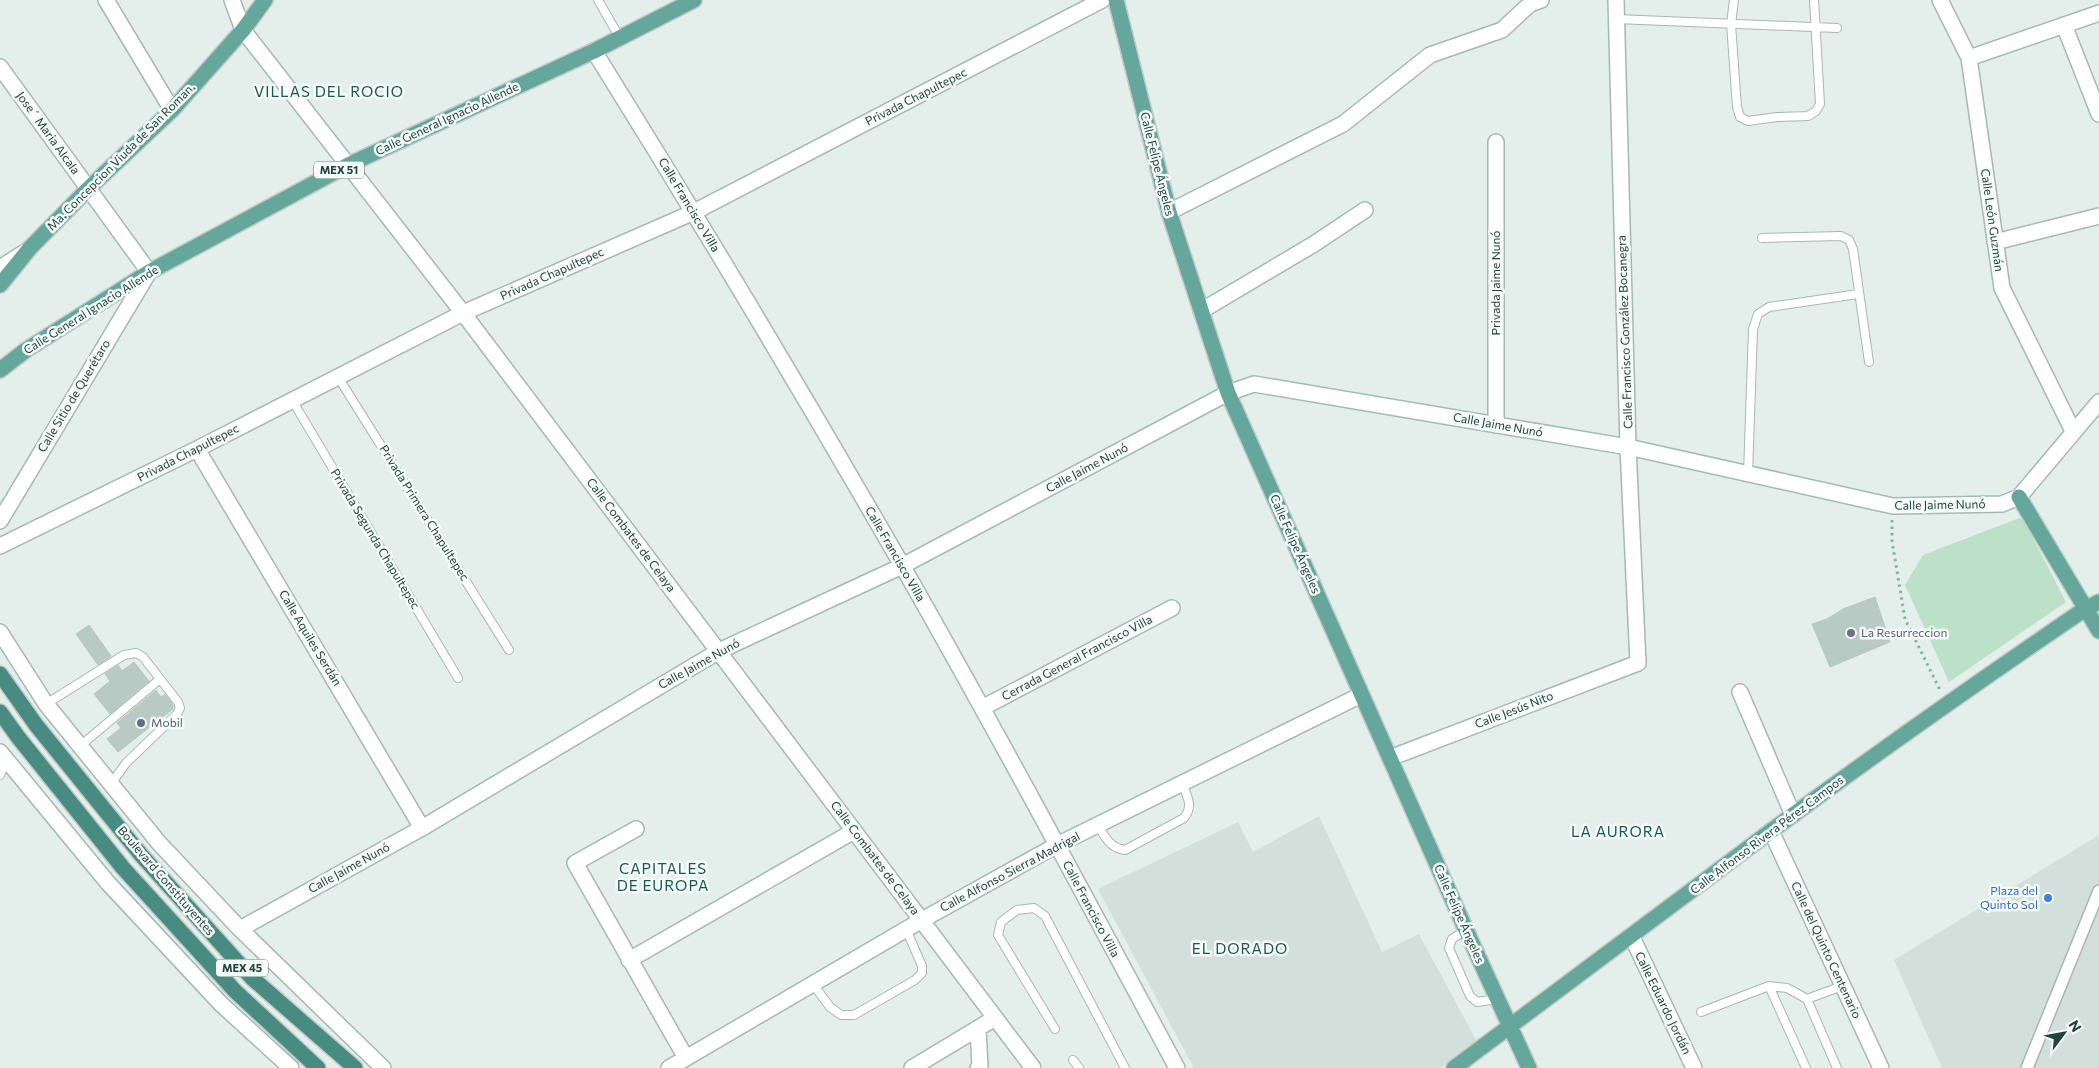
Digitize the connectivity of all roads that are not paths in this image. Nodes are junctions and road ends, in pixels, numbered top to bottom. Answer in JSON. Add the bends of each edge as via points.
{"nodes":[{"id":1,"x":106,"y":0,"type":"edge"},
{"id":2,"x":232,"y":0,"type":"edge"},
{"id":3,"x":265,"y":0,"type":"edge"},
{"id":4,"x":598,"y":0,"type":"edge"},
{"id":5,"x":694,"y":0,"type":"edge"},
{"id":6,"x":1102,"y":0,"type":"edge"},
{"id":7,"x":1116,"y":0,"type":"edge"},
{"id":8,"x":1541,"y":0,"type":"edge"},
{"id":9,"x":1616,"y":0,"type":"edge"},
{"id":10,"x":1734,"y":0,"type":"edge"},
{"id":11,"x":1814,"y":0,"type":"edge"},
{"id":12,"x":1940,"y":0,"type":"edge"},
{"id":13,"x":2099,"y":12,"type":"edge"},
{"id":14,"x":1616,"y":19,"type":"junction"},
{"id":15,"x":1731,"y":24,"type":"junction"},
{"id":16,"x":2064,"y":25,"type":"junction"},
{"id":17,"x":1814,"y":27,"type":"junction"},
{"id":18,"x":1837,"y":28,"type":"dead end"},
{"id":19,"x":243,"y":30,"type":"junction"},
{"id":20,"x":620,"y":38,"type":"junction"},
{"id":21,"x":594,"y":52,"type":"junction"},
{"id":22,"x":1969,"y":58,"type":"junction"},
{"id":23,"x":0,"y":67,"type":"edge"},
{"id":24,"x":172,"y":110,"type":"junction"},
{"id":25,"x":2099,"y":114,"type":"edge"},
{"id":26,"x":1496,"y":142,"type":"dead end"},
{"id":27,"x":348,"y":165,"type":"junction"},
{"id":28,"x":89,"y":188,"type":"junction"},
{"id":29,"x":1365,"y":210,"type":"dead end"},
{"id":30,"x":694,"y":212,"type":"junction"},
{"id":31,"x":1169,"y":212,"type":"junction"},
{"id":32,"x":2099,"y":216,"type":"edge"},
{"id":33,"x":1762,"y":238,"type":"dead end"},
{"id":34,"x":1995,"y":242,"type":"junction"},
{"id":35,"x":30,"y":248,"type":"junction"},
{"id":36,"x":0,"y":268,"type":"edge"},
{"id":37,"x":149,"y":272,"type":"junction"},
{"id":38,"x":0,"y":285,"type":"edge"},
{"id":39,"x":1858,"y":294,"type":"junction"},
{"id":40,"x":1202,"y":311,"type":"junction"},
{"id":41,"x":463,"y":313,"type":"junction"},
{"id":42,"x":1868,"y":362,"type":"dead end"},
{"id":43,"x":0,"y":370,"type":"edge"},
{"id":44,"x":338,"y":377,"type":"junction"},
{"id":45,"x":1228,"y":392,"type":"junction"},
{"id":46,"x":292,"y":400,"type":"junction"},
{"id":47,"x":2099,"y":402,"type":"edge"},
{"id":48,"x":1496,"y":425,"type":"junction"},
{"id":49,"x":2072,"y":431,"type":"junction"},
{"id":50,"x":1628,"y":447,"type":"junction"},
{"id":51,"x":197,"y":449,"type":"junction"},
{"id":52,"x":1748,"y":474,"type":"junction"},
{"id":53,"x":2019,"y":497,"type":"junction"},
{"id":54,"x":0,"y":521,"type":"edge"},
{"id":55,"x":0,"y":546,"type":"edge"},
{"id":56,"x":902,"y":566,"type":"junction"},
{"id":57,"x":2099,"y":602,"type":"edge"},
{"id":58,"x":1172,"y":608,"type":"dead end"},
{"id":59,"x":2085,"y":609,"type":"junction"},
{"id":60,"x":2099,"y":631,"type":"edge"},
{"id":61,"x":0,"y":632,"type":"edge"},
{"id":62,"x":509,"y":650,"type":"dead end"},
{"id":63,"x":718,"y":651,"type":"junction"},
{"id":64,"x":1638,"y":663,"type":"joint"},
{"id":65,"x":0,"y":674,"type":"edge"},
{"id":66,"x":458,"y":678,"type":"dead end"},
{"id":67,"x":160,"y":679,"type":"junction"},
{"id":68,"x":1740,"y":692,"type":"dead end"},
{"id":69,"x":1362,"y":695,"type":"junction"},
{"id":70,"x":46,"y":704,"type":"junction"},
{"id":71,"x":982,"y":708,"type":"junction"},
{"id":72,"x":0,"y":712,"type":"edge"},
{"id":73,"x":80,"y":746,"type":"junction"},
{"id":74,"x":3,"y":756,"type":"edge"},
{"id":75,"x":1390,"y":758,"type":"junction"},
{"id":76,"x":0,"y":775,"type":"edge"},
{"id":77,"x":1182,"y":783,"type":"junction"},
{"id":78,"x":111,"y":784,"type":"junction"},
{"id":79,"x":1793,"y":815,"type":"junction"},
{"id":80,"x":1098,"y":826,"type":"junction"},
{"id":81,"x":422,"y":828,"type":"junction"},
{"id":82,"x":636,"y":829,"type":"dead end"},
{"id":83,"x":854,"y":832,"type":"junction"},
{"id":84,"x":1771,"y":832,"type":"junction"},
{"id":85,"x":1057,"y":845,"type":"junction"},
{"id":86,"x":2099,"y":891,"type":"edge"},
{"id":87,"x":922,"y":920,"type":"junction"},
{"id":88,"x":240,"y":929,"type":"junction"},
{"id":89,"x":906,"y":930,"type":"junction"},
{"id":90,"x":1466,"y":930,"type":"junction"},
{"id":91,"x":1632,"y":937,"type":"junction"},
{"id":92,"x":629,"y":960,"type":"junction"},
{"id":93,"x":813,"y":984,"type":"junction"},
{"id":94,"x":1769,"y":986,"type":"junction"},
{"id":95,"x":1842,"y":986,"type":"junction"},
{"id":96,"x":1497,"y":999,"type":"junction"},
{"id":97,"x":1807,"y":999,"type":"junction"},
{"id":98,"x":1701,"y":1012,"type":"dead end"},
{"id":99,"x":995,"y":1018,"type":"junction"},
{"id":100,"x":1509,"y":1027,"type":"junction"},
{"id":101,"x":978,"y":1028,"type":"junction"},
{"id":102,"x":1055,"y":1030,"type":"dead end"},
{"id":103,"x":686,"y":1058,"type":"junction"},
{"id":104,"x":1073,"y":1060,"type":"dead end"},
{"id":105,"x":292,"y":1068,"type":"edge"},
{"id":106,"x":318,"y":1068,"type":"edge"},
{"id":107,"x":355,"y":1068,"type":"edge"},
{"id":108,"x":383,"y":1068,"type":"edge"},
{"id":109,"x":670,"y":1068,"type":"edge"},
{"id":110,"x":912,"y":1068,"type":"edge"},
{"id":111,"x":978,"y":1068,"type":"edge"},
{"id":112,"x":1033,"y":1068,"type":"edge"},
{"id":113,"x":1079,"y":1068,"type":"edge"},
{"id":114,"x":1125,"y":1068,"type":"edge"},
{"id":115,"x":1177,"y":1068,"type":"edge"},
{"id":116,"x":1454,"y":1068,"type":"edge"},
{"id":117,"x":1529,"y":1068,"type":"edge"},
{"id":118,"x":1694,"y":1068,"type":"edge"},
{"id":119,"x":1806,"y":1068,"type":"edge"},
{"id":120,"x":1837,"y":1068,"type":"edge"},
{"id":121,"x":1881,"y":1068,"type":"edge"},
{"id":122,"x":2027,"y":1068,"type":"edge"}],
"edges":[{"from":1,"to":24,"type":"street"},
{"from":2,"to":19,"type":"street","name":"Calle Combates de Celaya"},
{"from":3,"to":19,"type":"main road","name":"Ma. Concepcion Viuda de San Roman."},
{"from":4,"to":20,"type":"lane"},
{"from":5,"to":20,"type":"main road","name":"Calle General Ignacio Allende","number":"MEX 51"},
{"from":6,"to":30,"type":"street","name":"Privada Chapultepec"},
{"from":7,"to":31,"type":"main road","name":"Calle Felipe Ángeles"},
{"from":8,"to":31,"type":"street","via":[[1530,4],[1502,30],[1430,55],[1343,124]]},
{"from":9,"to":14,"type":"street","name":"Calle Francisco González Bocanegra"},
{"from":10,"to":15,"type":"lane"},
{"from":11,"to":17,"type":"lane"},
{"from":12,"to":22,"type":"street","name":"Calle León Guzmán"},
{"from":13,"to":16,"type":"street"},
{"from":14,"to":15,"type":"lane"},
{"from":14,"to":50,"type":"street","name":"Calle Francisco González Bocanegra"},
{"from":15,"to":17,"type":"lane"},
{"from":15,"to":17,"type":"lane","via":[[1737,107],[1740,117],[1748,121],[1808,116],[1816,111],[1820,104]]},
{"from":16,"to":22,"type":"street"},
{"from":16,"to":25,"type":"street"},
{"from":17,"to":18,"type":"lane"},
{"from":19,"to":24,"type":"main road","name":"Ma. Concepcion Viuda de San Roman."},
{"from":19,"to":27,"type":"street","name":"Calle Combates de Celaya"},
{"from":20,"to":21,"type":"main road","name":"Calle General Ignacio Allende","number":"MEX 51"},
{"from":21,"to":27,"type":"main road","name":"Calle General Ignacio Allende","number":"MEX 51"},
{"from":21,"to":30,"type":"street","name":"Calle Francisco Villa"},
{"from":22,"to":34,"type":"street","name":"Calle León Guzmán"},
{"from":23,"to":28,"type":"street","name":"Jose´ Maria Alcala"},
{"from":24,"to":28,"type":"main road","name":"Ma. Concepcion Viuda de San Roman."},
{"from":26,"to":48,"type":"street","name":"Privada Jaime Nunó"},
{"from":27,"to":37,"type":"main road","name":"Calle General Ignacio Allende","number":"MEX 51"},
{"from":27,"to":41,"type":"street","name":"Calle Combates de Celaya"},
{"from":28,"to":35,"type":"main road","name":"Ma. Concepcion Viuda de San Roman."},
{"from":28,"to":37,"type":"street","name":"Jose´ Maria Alcala"},
{"from":29,"to":40,"type":"street"},
{"from":30,"to":41,"type":"street","name":"Privada Chapultepec"},
{"from":30,"to":56,"type":"street","name":"Calle Francisco Villa"},
{"from":31,"to":40,"type":"main road","name":"Calle Felipe Ángeles"},
{"from":32,"to":34,"type":"street"},
{"from":33,"to":39,"type":"lane","via":[[1841,236],[1849,240]]},
{"from":34,"to":49,"type":"street","name":"Calle León Guzmán","via":[[2002,288]]},
{"from":35,"to":36,"type":"street"},
{"from":35,"to":38,"type":"main road","name":"Ma. Concepcion Viuda de San Roman."},
{"from":37,"to":43,"type":"main road","name":"Calle General Ignacio Allende","number":"MEX 51"},
{"from":37,"to":54,"type":"street","name":"Calle Sitio de Querétaro"},
{"from":39,"to":42,"type":"lane"},
{"from":39,"to":52,"type":"lane","via":[[1769,307],[1758,314],[1754,329]]},
{"from":40,"to":45,"type":"main road","name":"Calle Felipe Ángeles"},
{"from":41,"to":44,"type":"street","name":"Privada Chapultepec"},
{"from":41,"to":63,"type":"street","name":"Calle Combates de Celaya"},
{"from":44,"to":46,"type":"street","name":"Privada Chapultepec"},
{"from":44,"to":62,"type":"lane","name":"Privada Primera Chapultepec"},
{"from":45,"to":48,"type":"street","name":"Calle Jaime Nunó","via":[[1254,384]]},
{"from":45,"to":56,"type":"street","name":"Calle Jaime Nunó"},
{"from":45,"to":69,"type":"main road","name":"Calle Felipe Ángeles"},
{"from":46,"to":51,"type":"street","name":"Privada Chapultepec"},
{"from":46,"to":66,"type":"lane","name":"Privada Segunda Chapultepec"},
{"from":47,"to":49,"type":"street"},
{"from":48,"to":50,"type":"street","name":"Calle Jaime Nunó"},
{"from":49,"to":53,"type":"street"},
{"from":50,"to":52,"type":"street","name":"Calle Jaime Nunó"},
{"from":50,"to":64,"type":"street","name":"Calle Francisco González Bocanegra"},
{"from":51,"to":55,"type":"street","name":"Privada Chapultepec"},
{"from":51,"to":81,"type":"street","name":"Calle Aquiles Serdán"},
{"from":52,"to":53,"type":"street","name":"Calle Jaime Nunó","via":[[1893,506],[2002,504]]},
{"from":53,"to":59,"type":"main road"},
{"from":56,"to":63,"type":"street","name":"Calle Jaime Nunó"},
{"from":56,"to":71,"type":"street","name":"Calle Francisco Villa"},
{"from":57,"to":59,"type":"main road","name":"Calle Alfonso Rivera Pérez Campos"},
{"from":58,"to":71,"type":"street","name":"Cerrada General Francisco Villa"},
{"from":59,"to":60,"type":"main road"},
{"from":59,"to":79,"type":"main road","name":"Calle Alfonso Rivera Pérez Campos"},
{"from":61,"to":70,"type":"street"},
{"from":63,"to":81,"type":"street","name":"Calle Jaime Nunó"},
{"from":63,"to":83,"type":"street","name":"Calle Combates de Celaya"},
{"from":64,"to":75,"type":"street","name":"Calle Jesús Nito"},
{"from":65,"to":107,"type":"highway","name":"Boulevard Constituyentes","number":"MEX 45","via":[[36,725],[142,856],[252,978]]},
{"from":67,"to":70,"type":"lane","via":[[143,657],[136,653],[124,655]]},
{"from":67,"to":73,"type":"lane"},
{"from":67,"to":78,"type":"lane","via":[[180,708],[126,763]]},
{"from":68,"to":79,"type":"street"},
{"from":69,"to":75,"type":"main road","name":"Calle Felipe Ángeles"},
{"from":69,"to":77,"type":"street","name":"Calle Alfonso Sierra Madrigal"},
{"from":70,"to":73,"type":"street"},
{"from":71,"to":85,"type":"street","name":"Calle Francisco Villa"},
{"from":72,"to":106,"type":"highway","name":"Boulevard Constituyentes","number":"MEX 45","via":[[123,868],[235,991]]},
{"from":73,"to":78,"type":"street"},
{"from":74,"to":76,"type":"lane"},
{"from":74,"to":105,"type":"street","via":[[108,883],[221,1004]]},
{"from":75,"to":90,"type":"main road","name":"Calle Felipe Ángeles"},
{"from":77,"to":80,"type":"street","name":"Calle Alfonso Sierra Madrigal"},
{"from":77,"to":80,"type":"lane","via":[[1189,802],[1184,818],[1125,850],[1109,844]]},
{"from":78,"to":88,"type":"street","via":[[159,843]]},
{"from":79,"to":84,"type":"main road","name":"Calle Alfonso Rivera Pérez Campos"},
{"from":80,"to":85,"type":"street","name":"Calle Alfonso Sierra Madrigal"},
{"from":81,"to":88,"type":"street","name":"Calle Jaime Nunó"},
{"from":82,"to":92,"type":"street","via":[[575,863]]},
{"from":83,"to":87,"type":"street","name":"Calle Combates de Celaya"},
{"from":83,"to":92,"type":"street"},
{"from":84,"to":91,"type":"main road","name":"Calle Alfonso Rivera Pérez Campos"},
{"from":84,"to":95,"type":"street","name":"Calle del Quinto Centenario"},
{"from":85,"to":87,"type":"street","name":"Calle Alfonso Sierra Madrigal"},
{"from":85,"to":115,"type":"street","name":"Calle Francisco Villa"},
{"from":86,"to":122,"type":"street"},
{"from":87,"to":89,"type":"street","name":"Calle Alfonso Sierra Madrigal"},
{"from":87,"to":99,"type":"street","name":"Calle Combates de Celaya"},
{"from":88,"to":108,"type":"street"},
{"from":89,"to":93,"type":"street","name":"Calle Alfonso Sierra Madrigal"},
{"from":89,"to":93,"type":"lane","via":[[922,973],[854,1016],[841,1015],[830,1007]]},
{"from":90,"to":96,"type":"main road","name":"Calle Felipe Ángeles"},
{"from":90,"to":96,"type":"lane","via":[[1452,939],[1449,948],[1470,996],[1477,1002]]},
{"from":91,"to":100,"type":"main road","name":"Calle Alfonso Rivera Pérez Campos"},
{"from":91,"to":118,"type":"street","name":"Calle Eduardo Jordán"},
{"from":92,"to":103,"type":"street"},
{"from":93,"to":103,"type":"street","name":"Calle Alfonso Sierra Madrigal"},
{"from":94,"to":97,"type":"lane","via":[[1786,988]]},
{"from":94,"to":98,"type":"lane"},
{"from":94,"to":119,"type":"lane"},
{"from":95,"to":97,"type":"lane"},
{"from":95,"to":121,"type":"street","name":"Calle del Quinto Centenario"},
{"from":96,"to":100,"type":"main road","name":"Calle Felipe Ángeles"},
{"from":97,"to":120,"type":"lane"},
{"from":99,"to":101,"type":"street"},
{"from":99,"to":112,"type":"street","name":"Calle Combates de Celaya"},
{"from":100,"to":116,"type":"main road","name":"Calle Alfonso Rivera Pérez Campos"},
{"from":100,"to":117,"type":"main road","name":"Calle Felipe Ángeles"},
{"from":101,"to":110,"type":"street"},
{"from":101,"to":111,"type":"street"},
{"from":102,"to":114,"type":"lane","via":[[998,935],[1001,922],[1017,910],[1034,908],[1045,916]]},
{"from":103,"to":109,"type":"street","name":"Calle Alfonso Sierra Madrigal"},
{"from":104,"to":113,"type":"lane"}]}
